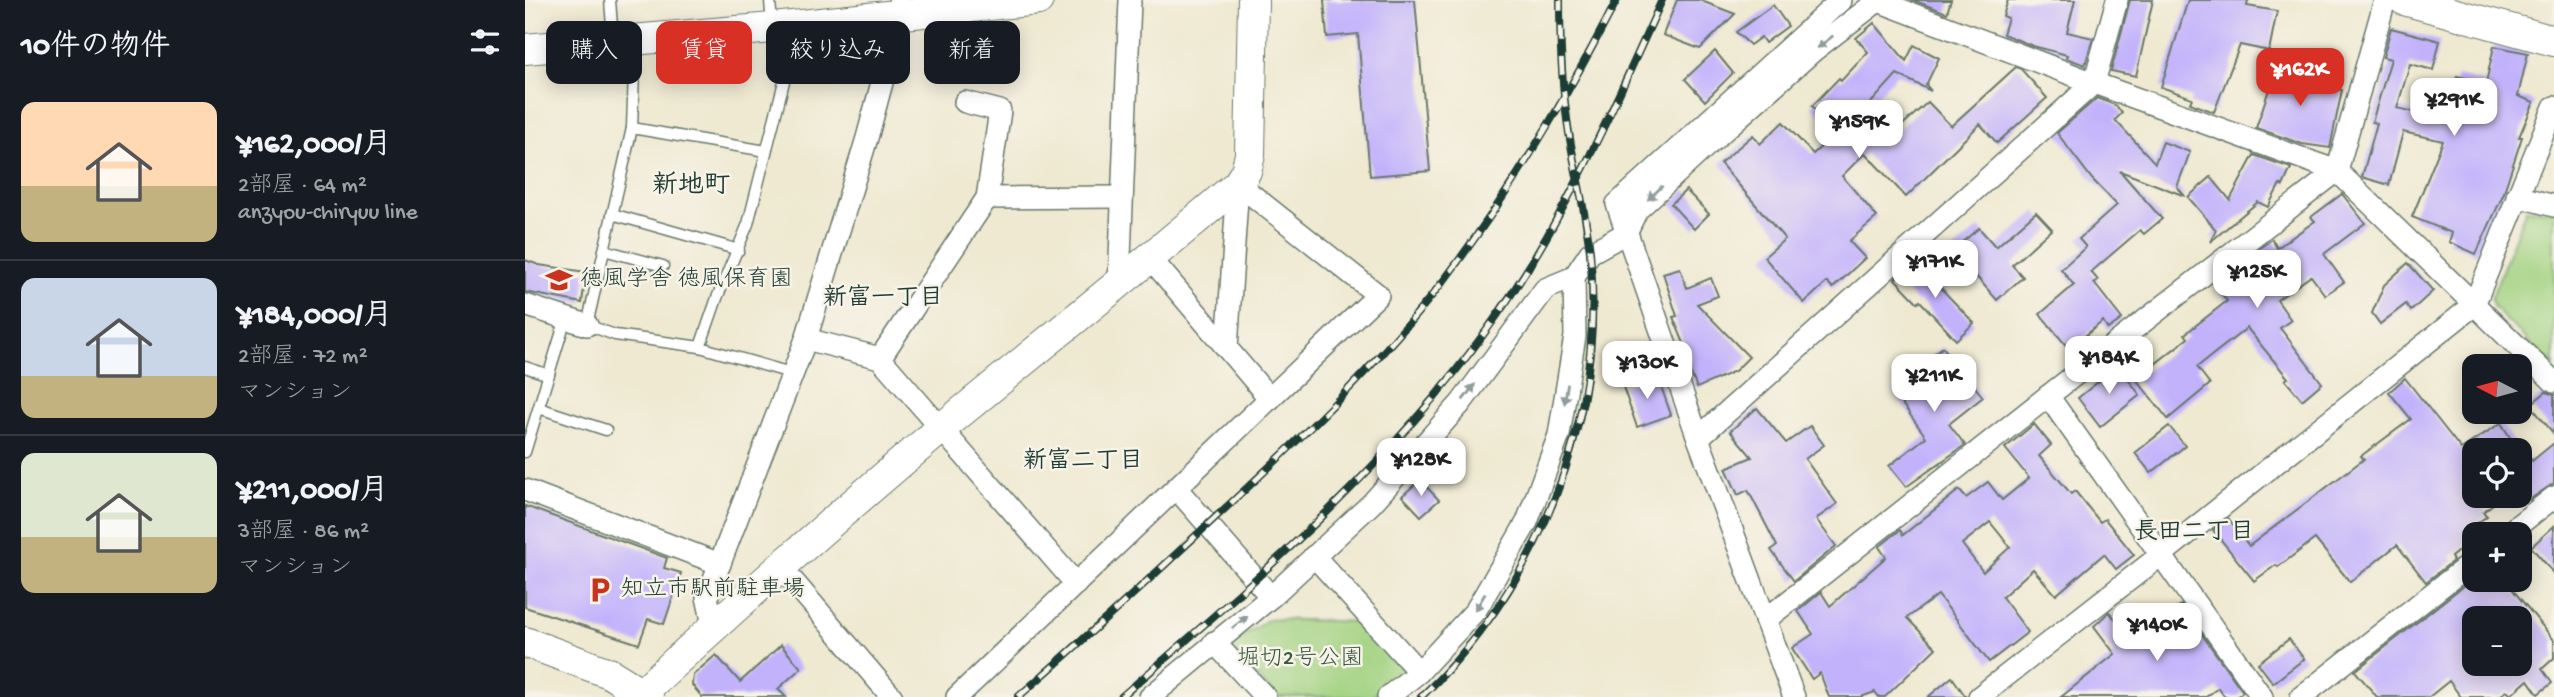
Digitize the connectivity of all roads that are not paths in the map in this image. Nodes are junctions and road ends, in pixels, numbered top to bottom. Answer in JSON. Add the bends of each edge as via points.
{"nodes":[{"id":1,"x":610,"y":0,"type":"edge"},
{"id":2,"x":1038,"y":0,"type":"edge"},
{"id":3,"x":1130,"y":0,"type":"edge"},
{"id":4,"x":1253,"y":0,"type":"edge"},
{"id":5,"x":1841,"y":0,"type":"edge"},
{"id":6,"x":2117,"y":0,"type":"edge"},
{"id":7,"x":2385,"y":0,"type":"edge"},
{"id":8,"x":2404,"y":0,"type":"edge"},
{"id":9,"x":1878,"y":1,"type":"edge"},
{"id":10,"x":899,"y":8,"type":"edge"},
{"id":11,"x":780,"y":18,"type":"edge"},
{"id":12,"x":617,"y":21,"type":"edge"},
{"id":13,"x":642,"y":39,"type":"edge"},
{"id":14,"x":2554,"y":41,"type":"edge"},
{"id":15,"x":546,"y":48,"type":"edge"},
{"id":16,"x":525,"y":49,"type":"edge"},
{"id":17,"x":2094,"y":83,"type":"junction"},
{"id":18,"x":628,"y":84,"type":"edge"},
{"id":19,"x":965,"y":102,"type":"dead end"},
{"id":20,"x":2554,"y":107,"type":"edge"},
{"id":21,"x":632,"y":128,"type":"junction"},
{"id":22,"x":766,"y":151,"type":"junction"},
{"id":23,"x":2337,"y":171,"type":"junction"},
{"id":24,"x":1238,"y":184,"type":"junction"},
{"id":25,"x":2517,"y":196,"type":"junction"},
{"id":26,"x":1120,"y":197,"type":"junction"},
{"id":27,"x":987,"y":198,"type":"junction"},
{"id":28,"x":2554,"y":206,"type":"edge"},
{"id":29,"x":611,"y":215,"type":"junction"},
{"id":30,"x":1626,"y":233,"type":"junction"},
{"id":31,"x":604,"y":250,"type":"junction"},
{"id":32,"x":739,"y":250,"type":"junction"},
{"id":33,"x":1151,"y":259,"type":"junction"},
{"id":34,"x":663,"y":266,"type":"dead end"},
{"id":35,"x":1574,"y":277,"type":"junction"},
{"id":36,"x":1119,"y":283,"type":"junction"},
{"id":37,"x":2474,"y":304,"type":"junction"},
{"id":38,"x":525,"y":305,"type":"edge"},
{"id":39,"x":566,"y":318,"type":"junction"},
{"id":40,"x":587,"y":325,"type":"junction"},
{"id":41,"x":806,"y":339,"type":"junction"},
{"id":42,"x":700,"y":348,"type":"junction"},
{"id":43,"x":1227,"y":348,"type":"junction"},
{"id":44,"x":880,"y":358,"type":"junction"},
{"id":45,"x":525,"y":368,"type":"edge"},
{"id":46,"x":791,"y":373,"type":"junction"},
{"id":47,"x":549,"y":376,"type":"junction"},
{"id":48,"x":2554,"y":382,"type":"edge"},
{"id":49,"x":2048,"y":396,"type":"junction"},
{"id":50,"x":1270,"y":399,"type":"junction"},
{"id":51,"x":539,"y":408,"type":"junction"},
{"id":52,"x":941,"y":429,"type":"junction"},
{"id":53,"x":606,"y":430,"type":"dead end"},
{"id":54,"x":1698,"y":438,"type":"junction"},
{"id":55,"x":525,"y":452,"type":"edge"},
{"id":56,"x":1176,"y":488,"type":"junction"},
{"id":57,"x":525,"y":490,"type":"edge"},
{"id":58,"x":2554,"y":497,"type":"edge"},
{"id":59,"x":2522,"y":522,"type":"edge"},
{"id":60,"x":2161,"y":555,"type":"junction"},
{"id":61,"x":1314,"y":556,"type":"junction"},
{"id":62,"x":720,"y":564,"type":"junction"},
{"id":63,"x":781,"y":566,"type":"junction"},
{"id":64,"x":2462,"y":570,"type":"edge"},
{"id":65,"x":1076,"y":584,"type":"junction"},
{"id":66,"x":1271,"y":597,"type":"junction"},
{"id":67,"x":1765,"y":620,"type":"junction"},
{"id":68,"x":714,"y":629,"type":"junction"},
{"id":69,"x":525,"y":642,"type":"edge"},
{"id":70,"x":1214,"y":642,"type":"junction"},
{"id":71,"x":1419,"y":672,"type":"junction"},
{"id":72,"x":642,"y":695,"type":"edge"},
{"id":73,"x":892,"y":697,"type":"edge"},
{"id":74,"x":957,"y":697,"type":"edge"},
{"id":75,"x":1150,"y":697,"type":"edge"},
{"id":76,"x":1265,"y":697,"type":"edge"},
{"id":77,"x":1388,"y":697,"type":"edge"},
{"id":78,"x":1794,"y":697,"type":"edge"},
{"id":79,"x":1979,"y":697,"type":"edge"},
{"id":80,"x":2263,"y":697,"type":"edge"},
{"id":81,"x":2301,"y":697,"type":"edge"}],
"edges":[{"from":1,"to":12,"type":"lane"},
{"from":2,"to":10,"type":"street"},
{"from":3,"to":26,"type":"street"},
{"from":4,"to":24,"type":"street","via":[[1249,155],[1247,171]]},
{"from":5,"to":30,"type":"street","via":[[1617,204]]},
{"from":6,"to":17,"type":"street"},
{"from":7,"to":23,"type":"street"},
{"from":8,"to":14,"type":"street"},
{"from":9,"to":17,"type":"street"},
{"from":9,"to":30,"type":"street","one_way":true,"via":[[1702,149],[1637,210]]},
{"from":10,"to":11,"type":"street"},
{"from":10,"to":41,"type":"street","via":[[867,138]]},
{"from":11,"to":13,"type":"street"},
{"from":11,"to":22,"type":"lane"},
{"from":15,"to":16,"type":"street"},
{"from":17,"to":23,"type":"street"},
{"from":17,"to":54,"type":"street"},
{"from":18,"to":21,"type":"lane"},
{"from":19,"to":27,"type":"street","via":[[1000,111]]},
{"from":20,"to":25,"type":"street"},
{"from":21,"to":22,"type":"lane"},
{"from":21,"to":29,"type":"lane"},
{"from":22,"to":32,"type":"lane"},
{"from":23,"to":37,"type":"street"},
{"from":23,"to":49,"type":"street"},
{"from":24,"to":33,"type":"street"},
{"from":24,"to":43,"type":"street"},
{"from":24,"to":50,"type":"street","via":[[1378,295]]},
{"from":25,"to":28,"type":"street"},
{"from":25,"to":37,"type":"street"},
{"from":26,"to":27,"type":"street"},
{"from":26,"to":36,"type":"street"},
{"from":27,"to":44,"type":"street"},
{"from":29,"to":31,"type":"lane"},
{"from":29,"to":32,"type":"lane"},
{"from":30,"to":35,"type":"street","via":[[1590,253]]},
{"from":30,"to":54,"type":"street"},
{"from":31,"to":34,"type":"lane"},
{"from":31,"to":40,"type":"lane"},
{"from":32,"to":42,"type":"lane"},
{"from":33,"to":36,"type":"street"},
{"from":33,"to":43,"type":"street"},
{"from":61,"to":35,"type":"street","one_way":true,"via":[[1372,503],[1461,403],[1545,289]]},
{"from":35,"to":71,"type":"street","one_way":true,"via":[[1575,336],[1559,435],[1527,522],[1476,610]]},
{"from":36,"to":52,"type":"street"},
{"from":37,"to":48,"type":"street"},
{"from":37,"to":60,"type":"street"},
{"from":38,"to":39,"type":"street"},
{"from":39,"to":40,"type":"street"},
{"from":39,"to":47,"type":"lane"},
{"from":40,"to":42,"type":"lane","via":[[615,335]]},
{"from":41,"to":44,"type":"street"},
{"from":41,"to":46,"type":"street"},
{"from":42,"to":46,"type":"lane"},
{"from":43,"to":50,"type":"street"},
{"from":44,"to":52,"type":"street"},
{"from":45,"to":47,"type":"lane"},
{"from":46,"to":62,"type":"street"},
{"from":47,"to":51,"type":"lane"},
{"from":49,"to":60,"type":"street"},
{"from":49,"to":67,"type":"street"},
{"from":50,"to":56,"type":"street"},
{"from":51,"to":53,"type":"lane"},
{"from":51,"to":55,"type":"lane"},
{"from":52,"to":63,"type":"street"},
{"from":52,"to":65,"type":"street"},
{"from":54,"to":67,"type":"street"},
{"from":56,"to":65,"type":"street"},
{"from":56,"to":66,"type":"street"},
{"from":57,"to":62,"type":"street"},
{"from":58,"to":59,"type":"street"},
{"from":60,"to":79,"type":"street"},
{"from":60,"to":80,"type":"street"},
{"from":61,"to":66,"type":"street"},
{"from":61,"to":71,"type":"street"},
{"from":62,"to":68,"type":"street","via":[[707,597]]},
{"from":63,"to":68,"type":"street"},
{"from":63,"to":73,"type":"street"},
{"from":64,"to":81,"type":"street"},
{"from":65,"to":74,"type":"street"},
{"from":70,"to":66,"type":"street","one_way":true},
{"from":67,"to":78,"type":"street"},
{"from":68,"to":72,"type":"street"},
{"from":69,"to":72,"type":"street","via":[[609,673]]},
{"from":70,"to":75,"type":"street"},
{"from":70,"to":76,"type":"street"},
{"from":71,"to":77,"type":"street"}]}
